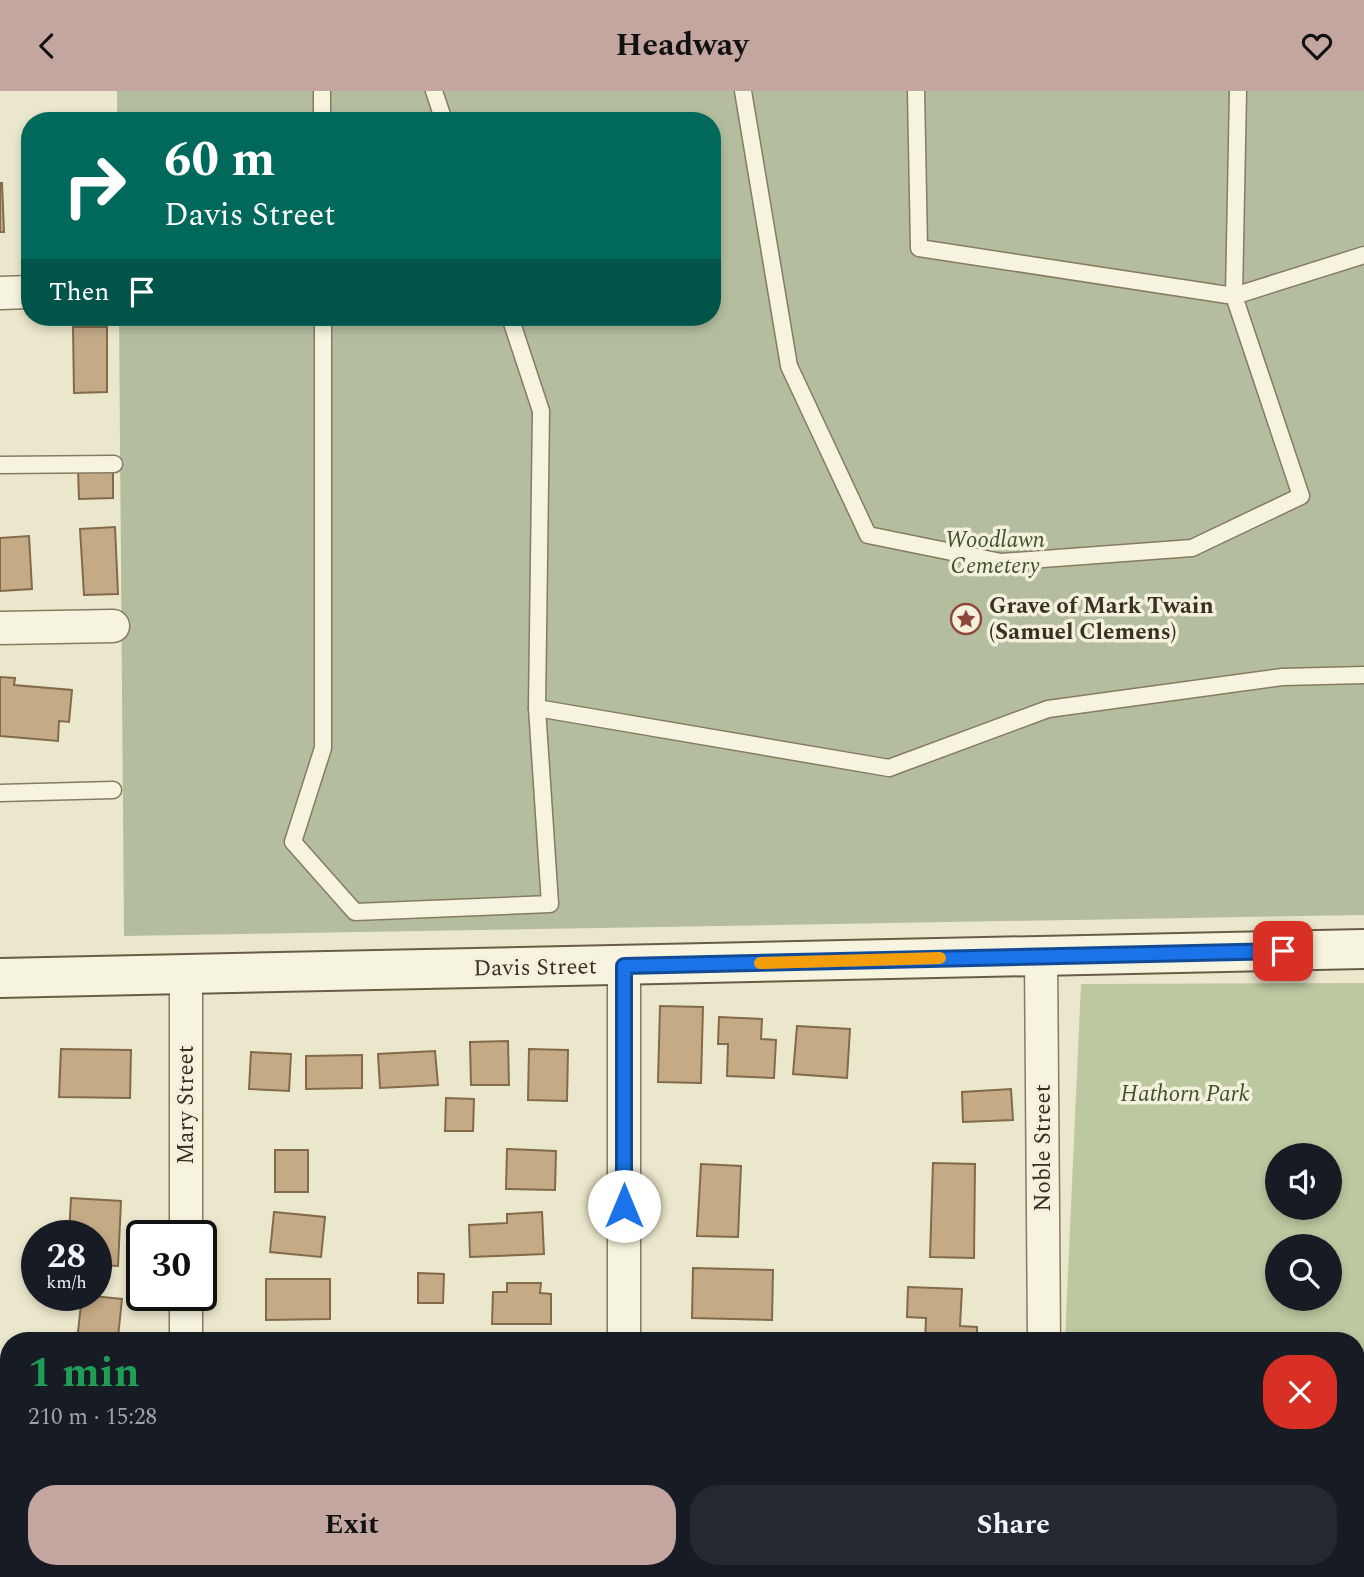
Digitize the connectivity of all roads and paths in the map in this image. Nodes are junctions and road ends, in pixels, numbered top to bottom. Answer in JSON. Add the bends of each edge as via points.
{"nodes":[{"id":1,"x":322,"y":91,"type":"edge"},
{"id":2,"x":434,"y":91,"type":"edge"},
{"id":3,"x":743,"y":91,"type":"edge"},
{"id":4,"x":916,"y":91,"type":"edge"},
{"id":5,"x":1238,"y":91,"type":"edge"},
{"id":6,"x":322,"y":112,"type":"edge"},
{"id":7,"x":441,"y":112,"type":"edge"},
{"id":8,"x":1364,"y":255,"type":"edge"},
{"id":9,"x":21,"y":292,"type":"edge"},
{"id":10,"x":0,"y":293,"type":"edge"},
{"id":11,"x":1234,"y":296,"type":"junction"},
{"id":12,"x":323,"y":326,"type":"edge"},
{"id":13,"x":513,"y":326,"type":"edge"},
{"id":14,"x":114,"y":464,"type":"dead end"},
{"id":15,"x":0,"y":465,"type":"edge"},
{"id":16,"x":113,"y":626,"type":"dead end"},
{"id":17,"x":0,"y":628,"type":"edge"},
{"id":18,"x":1364,"y":675,"type":"edge"},
{"id":19,"x":537,"y":708,"type":"junction"},
{"id":20,"x":113,"y":790,"type":"dead end"},
{"id":21,"x":0,"y":793,"type":"edge"},
{"id":22,"x":1364,"y":949,"type":"edge"},
{"id":23,"x":1041,"y":956,"type":"junction"},
{"id":24,"x":624,"y":966,"type":"junction"},
{"id":25,"x":186,"y":974,"type":"junction"},
{"id":26,"x":0,"y":978,"type":"edge"},
{"id":27,"x":186,"y":1220,"type":"edge"},
{"id":28,"x":186,"y":1311,"type":"edge"},
{"id":29,"x":186,"y":1332,"type":"edge"},
{"id":30,"x":624,"y":1332,"type":"edge"},
{"id":31,"x":1044,"y":1332,"type":"edge"}],
"edges":[{"from":1,"to":6,"type":"lane"},
{"from":2,"to":7,"type":"lane"},
{"from":3,"to":11,"type":"lane","via":[[789,366],[868,535],[1001,562],[1192,548],[1301,496]]},
{"from":4,"to":11,"type":"lane","via":[[919,248]]},
{"from":5,"to":11,"type":"lane"},
{"from":8,"to":11,"type":"lane"},
{"from":9,"to":10,"type":"street"},
{"from":12,"to":19,"type":"lane","via":[[323,748],[293,842],[355,912],[550,904]]},
{"from":13,"to":19,"type":"lane","via":[[541,411]]},
{"from":14,"to":15,"type":"lane"},
{"from":16,"to":17,"type":"street"},
{"from":18,"to":19,"type":"lane","via":[[1282,677],[1048,709],[889,768]]},
{"from":20,"to":21,"type":"lane"},
{"from":22,"to":23,"type":"street","name":"Davis Street"},
{"from":23,"to":24,"type":"street","name":"Davis Street"},
{"from":23,"to":31,"type":"street","name":"Noble Street"},
{"from":24,"to":25,"type":"street","name":"Davis Street"},
{"from":24,"to":30,"type":"street"},
{"from":25,"to":26,"type":"street","name":"Davis Street"},
{"from":25,"to":27,"type":"street","name":"Mary Street"},
{"from":28,"to":29,"type":"street"}]}
